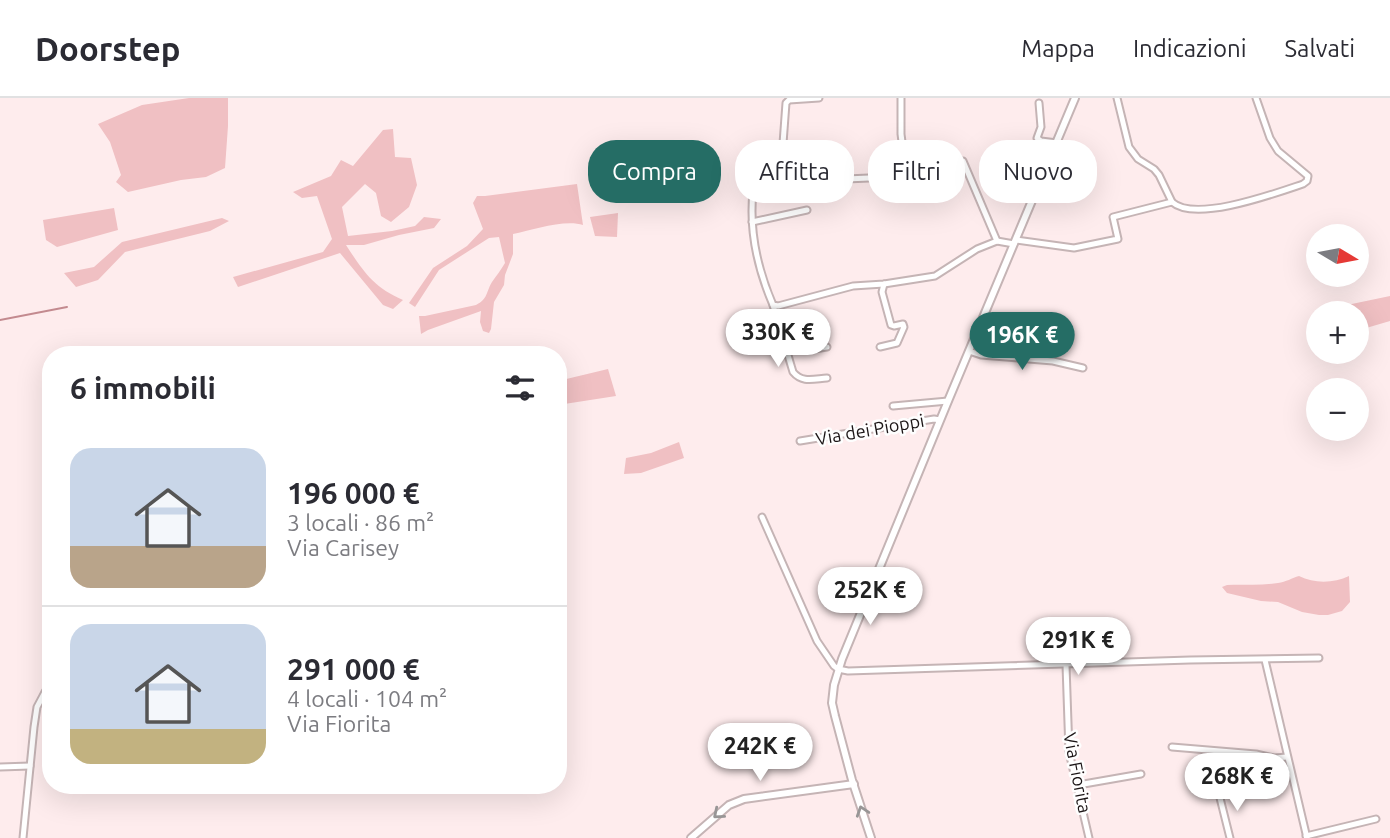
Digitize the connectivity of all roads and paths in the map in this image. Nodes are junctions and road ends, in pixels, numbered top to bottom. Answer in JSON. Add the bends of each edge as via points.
{"nodes":[{"id":1,"x":820,"y":98,"type":"edge"},
{"id":2,"x":901,"y":98,"type":"edge"},
{"id":3,"x":1075,"y":98,"type":"edge"},
{"id":4,"x":1117,"y":98,"type":"edge"},
{"id":5,"x":1256,"y":98,"type":"edge"},
{"id":6,"x":1039,"y":103,"type":"dead end"},
{"id":7,"x":783,"y":140,"type":"edge"},
{"id":8,"x":902,"y":140,"type":"edge"},
{"id":9,"x":1045,"y":140,"type":"edge"},
{"id":10,"x":1058,"y":140,"type":"edge"},
{"id":11,"x":965,"y":165,"type":"edge"},
{"id":12,"x":1172,"y":202,"type":"junction"},
{"id":13,"x":752,"y":203,"type":"edge"},
{"id":14,"x":1032,"y":203,"type":"edge"},
{"id":15,"x":807,"y":210,"type":"dead end"},
{"id":16,"x":752,"y":222,"type":"junction"},
{"id":17,"x":997,"y":241,"type":"junction"},
{"id":18,"x":1015,"y":242,"type":"junction"},
{"id":19,"x":884,"y":284,"type":"junction"},
{"id":20,"x":773,"y":306,"type":"junction"},
{"id":21,"x":785,"y":347,"type":"junction"},
{"id":22,"x":827,"y":347,"type":"dead end"},
{"id":23,"x":880,"y":347,"type":"dead end"},
{"id":24,"x":969,"y":351,"type":"junction"},
{"id":25,"x":1083,"y":368,"type":"dead end"},
{"id":26,"x":827,"y":378,"type":"dead end"},
{"id":27,"x":948,"y":401,"type":"junction"},
{"id":28,"x":893,"y":406,"type":"dead end"},
{"id":29,"x":940,"y":420,"type":"junction"},
{"id":30,"x":800,"y":442,"type":"dead end"},
{"id":31,"x":762,"y":517,"type":"dead end"},
{"id":32,"x":1319,"y":658,"type":"dead end"},
{"id":33,"x":1265,"y":660,"type":"junction"},
{"id":34,"x":1066,"y":665,"type":"junction"},
{"id":35,"x":838,"y":669,"type":"junction"},
{"id":36,"x":42,"y":698,"type":"edge"},
{"id":37,"x":1172,"y":747,"type":"dead end"},
{"id":38,"x":1287,"y":757,"type":"junction"},
{"id":39,"x":30,"y":766,"type":"junction"},
{"id":40,"x":0,"y":767,"type":"edge"},
{"id":41,"x":1141,"y":774,"type":"dead end"},
{"id":42,"x":854,"y":785,"type":"junction"},
{"id":43,"x":1078,"y":785,"type":"junction"},
{"id":44,"x":1219,"y":794,"type":"dead end"},
{"id":45,"x":1376,"y":818,"type":"dead end"},
{"id":46,"x":1307,"y":837,"type":"edge"},
{"id":47,"x":23,"y":838,"type":"edge"},
{"id":48,"x":691,"y":838,"type":"edge"},
{"id":49,"x":871,"y":838,"type":"edge"},
{"id":50,"x":1089,"y":838,"type":"edge"},
{"id":51,"x":1230,"y":838,"type":"edge"}],
"edges":[{"from":1,"to":7,"type":"street","via":[[786,103]]},
{"from":2,"to":8,"type":"street"},
{"from":3,"to":10,"type":"street"},
{"from":4,"to":12,"type":"street","via":[[1129,147],[1159,175]]},
{"from":5,"to":12,"type":"street","via":[[1270,138],[1278,151],[1308,176],[1307,181],[1231,205],[1181,208]]},
{"from":6,"to":9,"type":"street","via":[[1037,138]]},
{"from":11,"to":17,"type":"street"},
{"from":12,"to":18,"type":"street","via":[[1113,217],[1118,239],[1074,248]]},
{"from":13,"to":16,"type":"street"},
{"from":14,"to":18,"type":"street"},
{"from":15,"to":16,"type":"street"},
{"from":16,"to":20,"type":"street"},
{"from":17,"to":18,"type":"street"},
{"from":17,"to":19,"type":"street","via":[[966,254],[935,276]]},
{"from":18,"to":24,"type":"street"},
{"from":19,"to":20,"type":"street","via":[[853,286]]},
{"from":19,"to":23,"type":"street","via":[[891,325],[904,327],[897,343]]},
{"from":20,"to":21,"type":"street"},
{"from":21,"to":22,"type":"street","via":[[792,351]]},
{"from":21,"to":26,"type":"street","via":[[797,377]]},
{"from":24,"to":25,"type":"street"},
{"from":24,"to":27,"type":"street"},
{"from":27,"to":28,"type":"street"},
{"from":27,"to":29,"type":"street"},
{"from":29,"to":30,"type":"street","name":"Via dei Pioppi"},
{"from":29,"to":35,"type":"street"},
{"from":31,"to":35,"type":"street","via":[[817,641]]},
{"from":32,"to":33,"type":"street"},
{"from":33,"to":34,"type":"street"},
{"from":33,"to":38,"type":"street"},
{"from":34,"to":35,"type":"street"},
{"from":34,"to":43,"type":"street","name":"Via Fiorita","via":[[1068,743]]},
{"from":35,"to":42,"type":"street","via":[[832,703]]},
{"from":36,"to":39,"type":"street","via":[[33,727]]},
{"from":37,"to":38,"type":"street"},
{"from":38,"to":46,"type":"street"},
{"from":39,"to":40,"type":"street"},
{"from":39,"to":47,"type":"street"},
{"from":41,"to":43,"type":"street"},
{"from":42,"to":48,"type":"street","one_way":true,"via":[[744,799],[729,805]]},
{"from":49,"to":42,"type":"street","one_way":true},
{"from":43,"to":50,"type":"street","name":"Via Fiorita"},
{"from":44,"to":51,"type":"street"},
{"from":45,"to":46,"type":"street"}]}
